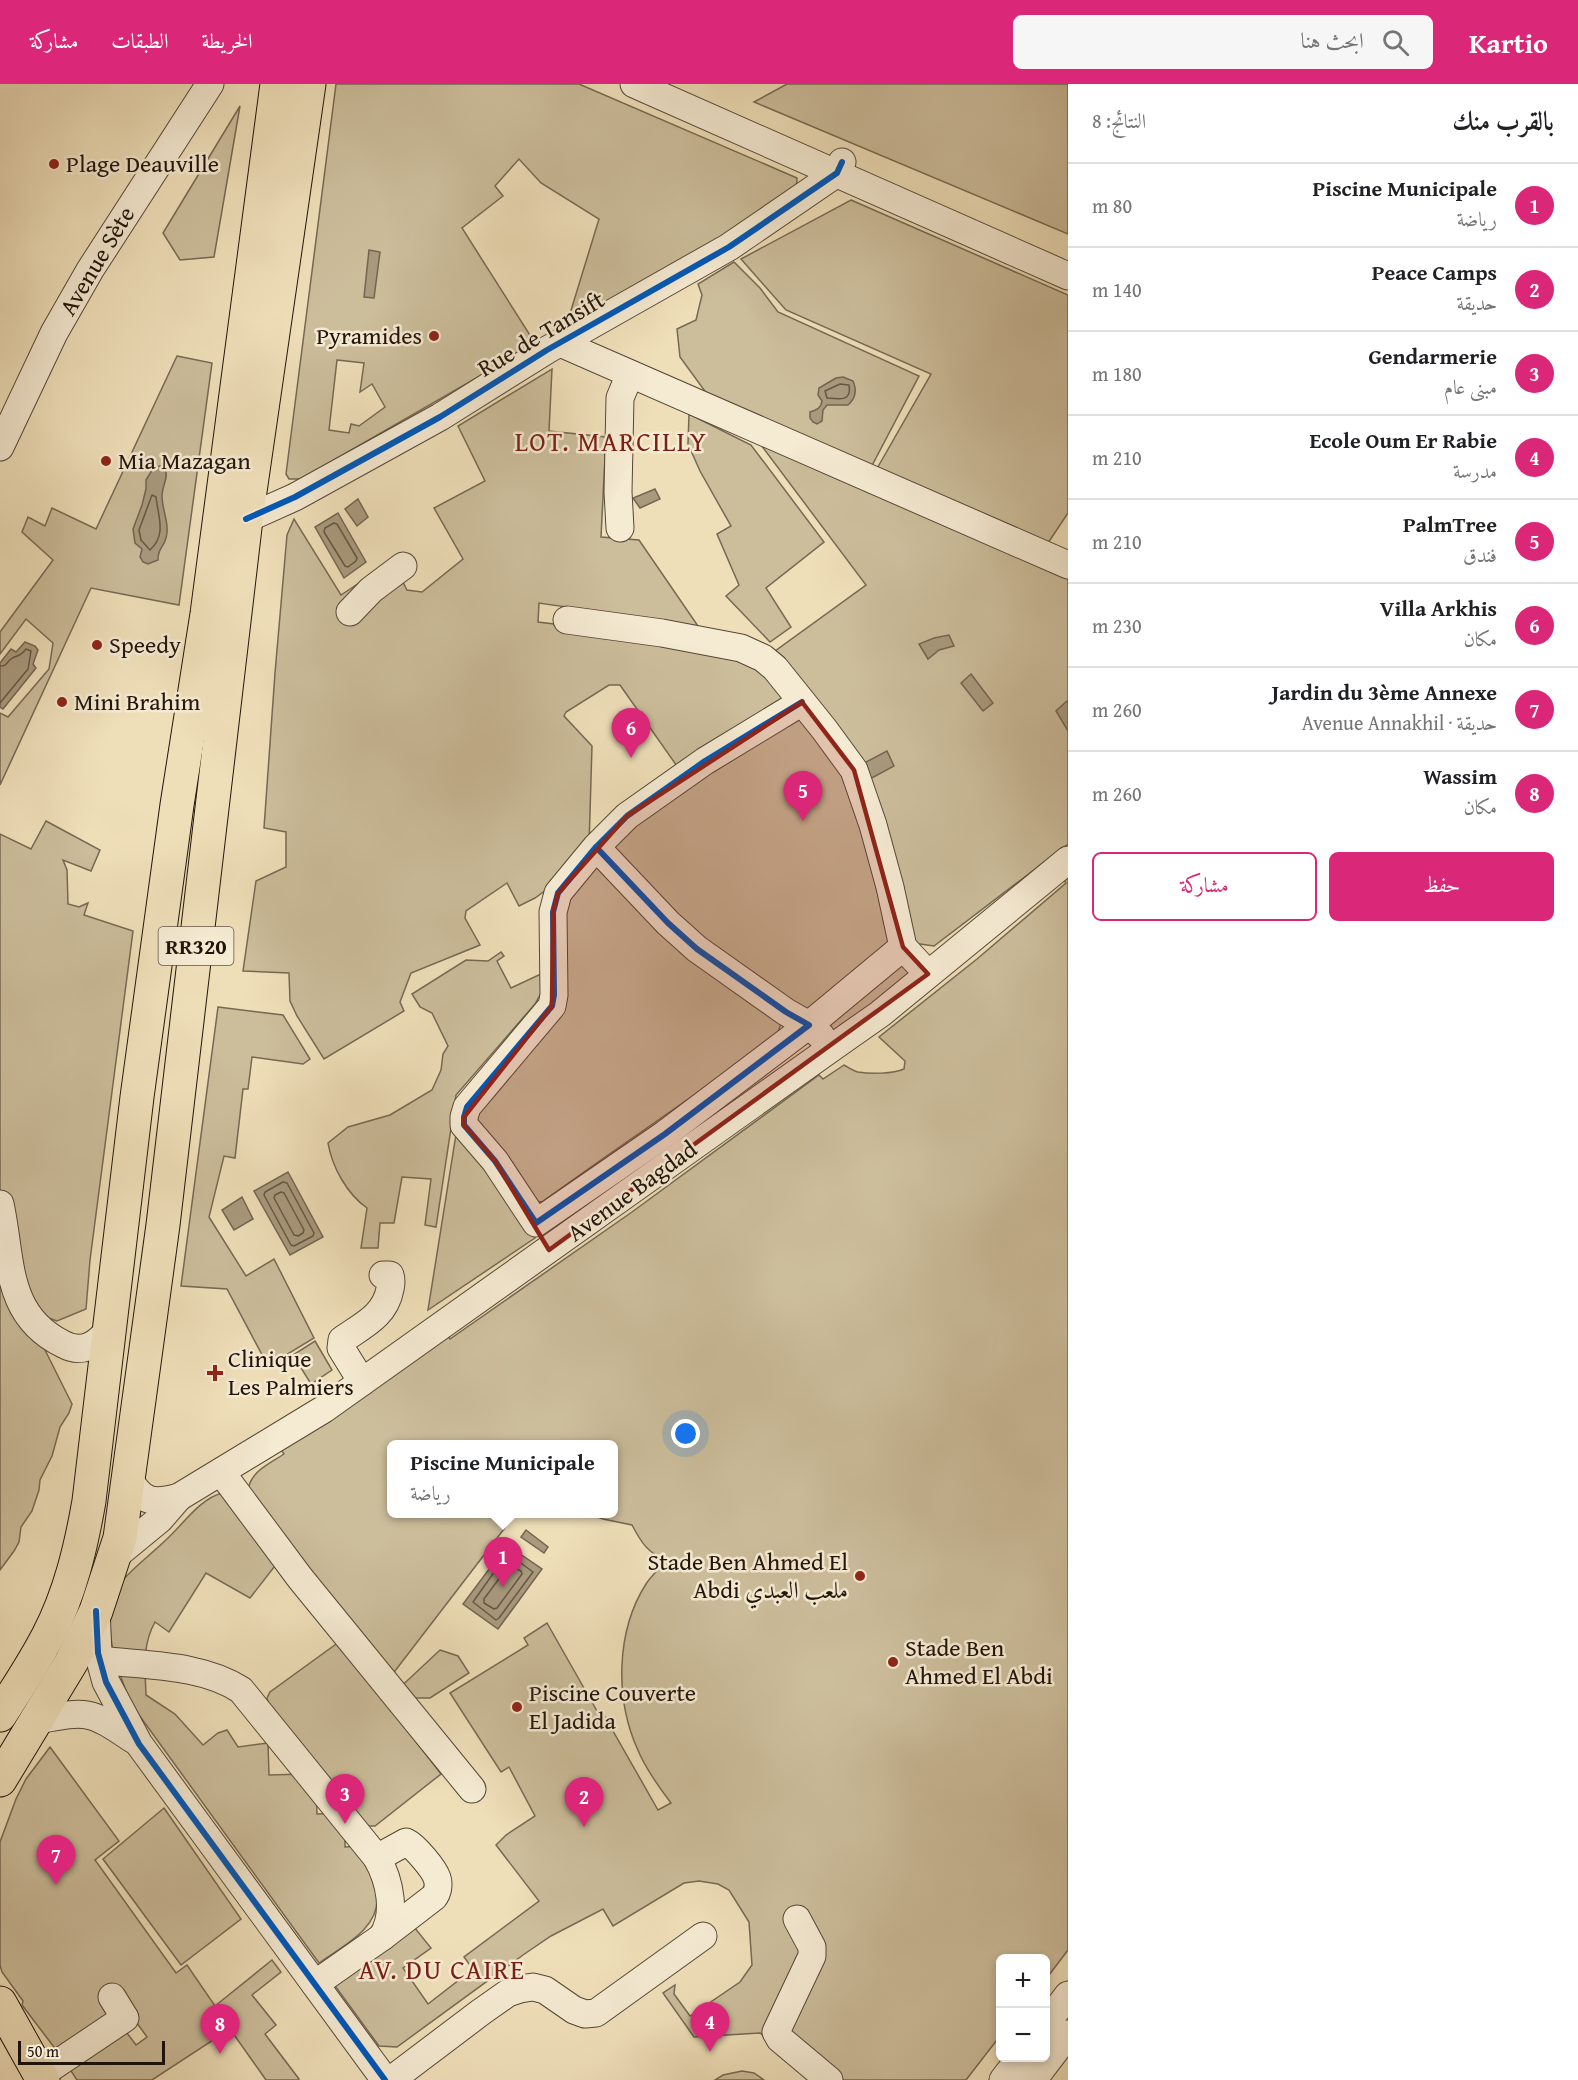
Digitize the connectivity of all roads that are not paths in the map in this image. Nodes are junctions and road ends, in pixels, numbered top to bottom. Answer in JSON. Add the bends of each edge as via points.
{"nodes":[{"id":1,"x":210,"y":84,"type":"edge"},
{"id":2,"x":277,"y":84,"type":"edge"},
{"id":3,"x":309,"y":84,"type":"edge"},
{"id":4,"x":634,"y":84,"type":"edge"},
{"id":5,"x":666,"y":84,"type":"edge"},
{"id":6,"x":839,"y":168,"type":"junction"},
{"id":7,"x":1068,"y":261,"type":"edge"},
{"id":8,"x":1068,"y":276,"type":"edge"},
{"id":9,"x":560,"y":344,"type":"junction"},
{"id":10,"x":630,"y":374,"type":"junction"},
{"id":11,"x":0,"y":447,"type":"edge"},
{"id":12,"x":246,"y":519,"type":"junction"},
{"id":13,"x":620,"y":528,"type":"dead end"},
{"id":14,"x":1068,"y":565,"type":"edge"},
{"id":15,"x":403,"y":566,"type":"dead end"},
{"id":16,"x":351,"y":612,"type":"dead end"},
{"id":17,"x":567,"y":620,"type":"dead end"},
{"id":18,"x":802,"y":702,"type":"junction"},
{"id":19,"x":596,"y":847,"type":"junction"},
{"id":20,"x":1068,"y":860,"type":"edge"},
{"id":21,"x":903,"y":947,"type":"junction"},
{"id":22,"x":928,"y":975,"type":"junction"},
{"id":23,"x":809,"y":1025,"type":"junction"},
{"id":24,"x":833,"y":1047,"type":"junction"},
{"id":25,"x":0,"y":1204,"type":"edge"},
{"id":26,"x":536,"y":1223,"type":"junction"},
{"id":27,"x":549,"y":1250,"type":"junction"},
{"id":28,"x":383,"y":1275,"type":"dead end"},
{"id":29,"x":110,"y":1329,"type":"junction"},
{"id":30,"x":58,"y":1342,"type":"junction"},
{"id":31,"x":362,"y":1382,"type":"junction"},
{"id":32,"x":103,"y":1390,"type":"junction"},
{"id":33,"x":221,"y":1472,"type":"junction"},
{"id":34,"x":128,"y":1478,"type":"junction"},
{"id":35,"x":179,"y":1497,"type":"junction"},
{"id":36,"x":115,"y":1556,"type":"junction"},
{"id":37,"x":96,"y":1611,"type":"junction"},
{"id":38,"x":100,"y":1660,"type":"junction"},
{"id":39,"x":0,"y":1715,"type":"edge"},
{"id":40,"x":38,"y":1720,"type":"junction"},
{"id":41,"x":140,"y":1744,"type":"junction"},
{"id":42,"x":0,"y":1780,"type":"edge"},
{"id":43,"x":472,"y":1790,"type":"dead end"},
{"id":44,"x":377,"y":1858,"type":"junction"},
{"id":45,"x":797,"y":1919,"type":"dead end"},
{"id":46,"x":382,"y":1936,"type":"junction"},
{"id":47,"x":703,"y":1936,"type":"dead end"},
{"id":48,"x":315,"y":1984,"type":"junction"},
{"id":49,"x":1068,"y":1995,"type":"edge"},
{"id":50,"x":0,"y":2003,"type":"edge"},
{"id":51,"x":125,"y":2017,"type":"dead end"},
{"id":52,"x":1050,"y":2019,"type":"edge"},
{"id":53,"x":1068,"y":2034,"type":"edge"},
{"id":54,"x":1017,"y":2062,"type":"edge"},
{"id":55,"x":41,"y":2078,"type":"edge"},
{"id":56,"x":385,"y":2080,"type":"edge"},
{"id":57,"x":391,"y":2080,"type":"edge"},
{"id":58,"x":829,"y":2080,"type":"edge"},
{"id":59,"x":1003,"y":2080,"type":"edge"},
{"id":60,"x":1033,"y":2080,"type":"edge"}],
"edges":[{"from":1,"to":11,"type":"street","name":"Avenue Sète","via":[[90,270],[54,333]]},
{"from":2,"to":29,"type":"main road","number":"RR320","via":[[207,614],[137,1097]]},
{"from":3,"to":12,"type":"main road","number":"RR320"},
{"from":4,"to":6,"type":"street"},
{"from":5,"to":6,"type":"street"},
{"from":6,"to":7,"type":"street"},
{"from":6,"to":8,"type":"street"},
{"from":6,"to":9,"type":"street","name":"Rue de Tansift","via":[[729,247]]},
{"from":9,"to":10,"type":"street"},
{"from":9,"to":12,"type":"street","name":"Rue de Tansift","via":[[385,448]]},
{"from":10,"to":13,"type":"street","via":[[620,398]]},
{"from":10,"to":14,"type":"street"},
{"from":12,"to":34,"type":"main road","number":"RR320","via":[[163,1225]]},
{"from":15,"to":16,"type":"street","via":[[371,590]]},
{"from":17,"to":18,"type":"street","via":[[741,648],[763,657]]},
{"from":18,"to":19,"type":"street","via":[[705,761],[627,816]]},
{"from":18,"to":21,"type":"street","via":[[845,755],[860,784]]},
{"from":19,"to":23,"type":"street","via":[[697,949]]},
{"from":19,"to":26,"type":"street","via":[[554,901],[552,1006],[467,1107],[464,1116],[464,1125],[495,1161]]},
{"from":20,"to":22,"type":"street","name":"Avenue Bagdad"},
{"from":21,"to":22,"type":"street"},
{"from":21,"to":23,"type":"street"},
{"from":22,"to":24,"type":"street","name":"Avenue Bagdad"},
{"from":23,"to":24,"type":"street"},
{"from":23,"to":26,"type":"street","via":[[665,1134]]},
{"from":24,"to":27,"type":"street","name":"Avenue Bagdad"},
{"from":25,"to":30,"type":"street","via":[[10,1268],[20,1301],[37,1326]]},
{"from":26,"to":27,"type":"street"},
{"from":27,"to":31,"type":"street","name":"Avenue Bagdad"},
{"from":28,"to":31,"type":"street","via":[[392,1279],[382,1311],[342,1340],[341,1348]]},
{"from":29,"to":30,"type":"street","via":[[90,1346],[68,1347]]},
{"from":29,"to":32,"type":"main road","number":"RR320"},
{"from":30,"to":32,"type":"street","via":[[90,1370]]},
{"from":31,"to":33,"type":"street","name":"Avenue Bagdad"},
{"from":32,"to":39,"type":"main road","number":"RR320","via":[[89,1501],[73,1575],[48,1635]]},
{"from":33,"to":35,"type":"street","name":"Avenue Bagdad"},
{"from":33,"to":43,"type":"street","via":[[300,1578]]},
{"from":34,"to":35,"type":"street","via":[[136,1492],[150,1501]]},
{"from":34,"to":36,"type":"main road","number":"RR320"},
{"from":35,"to":36,"type":"street","via":[[160,1520]]},
{"from":36,"to":37,"type":"main road","number":"RR320"},
{"from":37,"to":38,"type":"street"},
{"from":37,"to":40,"type":"main road","number":"RR320"},
{"from":38,"to":41,"type":"street","via":[[115,1701]]},
{"from":38,"to":44,"type":"street","via":[[199,1673],[241,1690]]},
{"from":40,"to":41,"type":"street","via":[[89,1715]]},
{"from":40,"to":42,"type":"main road","number":"RR320"},
{"from":41,"to":48,"type":"street"},
{"from":44,"to":46,"type":"street","via":[[384,1870],[390,1902],[389,1926]]},
{"from":44,"to":46,"type":"street","via":[[406,1842],[413,1845],[438,1879],[434,1897]]},
{"from":45,"to":58,"type":"street","via":[[812,1947],[812,1956],[776,2032]]},
{"from":46,"to":48,"type":"street"},
{"from":47,"to":57,"type":"street","via":[[596,2013],[574,2010],[545,1990],[533,1987],[508,1993]]},
{"from":48,"to":56,"type":"street"},
{"from":49,"to":52,"type":"street"},
{"from":50,"to":55,"type":"main road"},
{"from":51,"to":55,"type":"street"},
{"from":53,"to":60,"type":"street"},
{"from":54,"to":59,"type":"street"}]}
